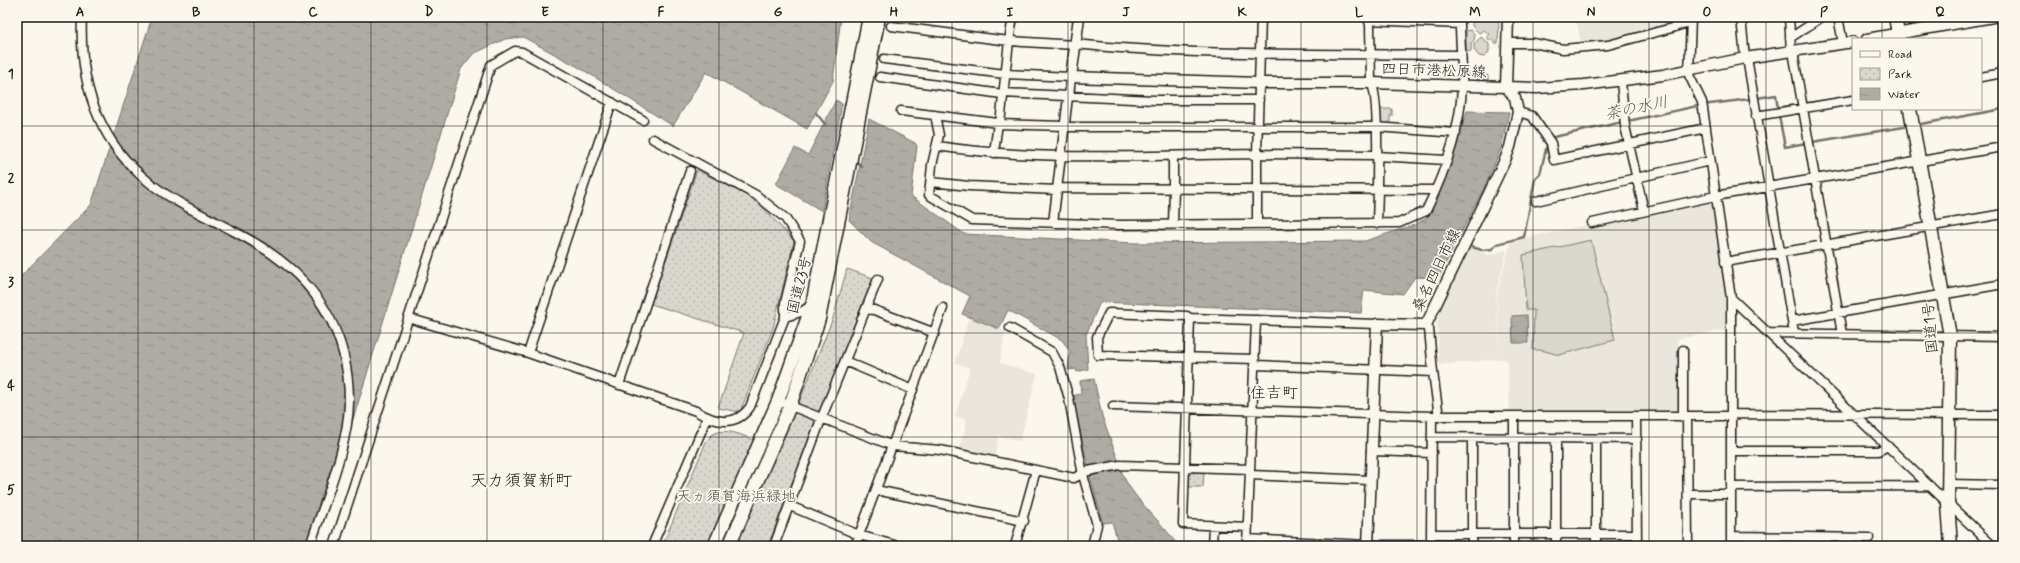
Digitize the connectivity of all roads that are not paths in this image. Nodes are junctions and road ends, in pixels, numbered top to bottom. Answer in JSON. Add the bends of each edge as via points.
{"nodes":[{"id":1,"x":82,"y":17,"type":"edge"},
{"id":2,"x":869,"y":17,"type":"edge"},
{"id":3,"x":879,"y":17,"type":"edge"},
{"id":4,"x":1013,"y":17,"type":"edge"},
{"id":5,"x":1079,"y":17,"type":"edge"},
{"id":6,"x":1261,"y":17,"type":"edge"},
{"id":7,"x":1508,"y":17,"type":"edge"},
{"id":8,"x":1741,"y":17,"type":"edge"},
{"id":9,"x":1788,"y":17,"type":"edge"},
{"id":10,"x":1822,"y":17,"type":"edge"},
{"id":11,"x":1838,"y":17,"type":"edge"},
{"id":12,"x":1895,"y":17,"type":"edge"},
{"id":13,"x":1993,"y":17,"type":"edge"},
{"id":14,"x":2001,"y":17,"type":"edge"},
{"id":15,"x":1368,"y":19,"type":"edge"},
{"id":16,"x":1691,"y":19,"type":"edge"},
{"id":17,"x":891,"y":26,"type":"dead end"},
{"id":18,"x":2003,"y":30,"type":"edge"},
{"id":19,"x":1898,"y":36,"type":"edge"},
{"id":20,"x":1790,"y":38,"type":"junction"},
{"id":21,"x":1877,"y":38,"type":"edge"},
{"id":22,"x":1009,"y":41,"type":"junction"},
{"id":23,"x":1507,"y":43,"type":"junction"},
{"id":24,"x":1848,"y":43,"type":"edge"},
{"id":25,"x":1075,"y":44,"type":"junction"},
{"id":26,"x":1792,"y":51,"type":"junction"},
{"id":27,"x":1259,"y":54,"type":"junction"},
{"id":28,"x":1371,"y":54,"type":"junction"},
{"id":29,"x":1460,"y":55,"type":"junction"},
{"id":30,"x":1746,"y":58,"type":"junction"},
{"id":31,"x":884,"y":59,"type":"dead end"},
{"id":32,"x":1689,"y":69,"type":"junction"},
{"id":33,"x":2003,"y":73,"type":"edge"},
{"id":34,"x":1005,"y":74,"type":"junction"},
{"id":35,"x":880,"y":77,"type":"dead end"},
{"id":36,"x":1071,"y":77,"type":"junction"},
{"id":37,"x":1982,"y":77,"type":"edge"},
{"id":38,"x":1621,"y":81,"type":"junction"},
{"id":39,"x":1259,"y":83,"type":"junction"},
{"id":40,"x":1371,"y":83,"type":"junction"},
{"id":41,"x":1463,"y":86,"type":"junction"},
{"id":42,"x":1504,"y":87,"type":"junction"},
{"id":43,"x":860,"y":90,"type":"junction"},
{"id":44,"x":1002,"y":93,"type":"junction"},
{"id":45,"x":1068,"y":97,"type":"junction"},
{"id":46,"x":1259,"y":100,"type":"junction"},
{"id":47,"x":1852,"y":100,"type":"edge"},
{"id":48,"x":612,"y":102,"type":"junction"},
{"id":49,"x":1803,"y":108,"type":"junction"},
{"id":50,"x":1910,"y":110,"type":"edge"},
{"id":51,"x":901,"y":111,"type":"dead end"},
{"id":52,"x":1518,"y":112,"type":"junction"},
{"id":53,"x":935,"y":115,"type":"junction"},
{"id":54,"x":1756,"y":116,"type":"junction"},
{"id":55,"x":642,"y":120,"type":"dead end"},
{"id":56,"x":999,"y":124,"type":"junction"},
{"id":57,"x":1064,"y":126,"type":"junction"},
{"id":58,"x":1258,"y":127,"type":"junction"},
{"id":59,"x":1376,"y":127,"type":"junction"},
{"id":60,"x":1706,"y":128,"type":"junction"},
{"id":61,"x":1456,"y":132,"type":"junction"},
{"id":62,"x":653,"y":139,"type":"dead end"},
{"id":63,"x":1629,"y":143,"type":"junction"},
{"id":64,"x":937,"y":146,"type":"junction"},
{"id":65,"x":2003,"y":148,"type":"edge"},
{"id":66,"x":994,"y":153,"type":"junction"},
{"id":67,"x":1257,"y":154,"type":"junction"},
{"id":68,"x":1061,"y":156,"type":"junction"},
{"id":69,"x":1376,"y":156,"type":"junction"},
{"id":70,"x":1173,"y":157,"type":"junction"},
{"id":71,"x":1446,"y":160,"type":"junction"},
{"id":72,"x":1710,"y":161,"type":"junction"},
{"id":73,"x":1919,"y":163,"type":"junction"},
{"id":74,"x":690,"y":171,"type":"dead end"},
{"id":75,"x":1637,"y":177,"type":"junction"},
{"id":76,"x":1816,"y":180,"type":"junction"},
{"id":77,"x":931,"y":182,"type":"junction"},
{"id":78,"x":1769,"y":188,"type":"junction"},
{"id":79,"x":1057,"y":189,"type":"junction"},
{"id":80,"x":1174,"y":189,"type":"junction"},
{"id":81,"x":1257,"y":189,"type":"junction"},
{"id":82,"x":1377,"y":190,"type":"junction"},
{"id":83,"x":1434,"y":190,"type":"junction"},
{"id":84,"x":1715,"y":196,"type":"junction"},
{"id":85,"x":1536,"y":201,"type":"dead end"},
{"id":86,"x":1644,"y":211,"type":"junction"},
{"id":87,"x":2003,"y":214,"type":"edge"},
{"id":88,"x":1053,"y":223,"type":"junction"},
{"id":89,"x":1592,"y":223,"type":"dead end"},
{"id":90,"x":1173,"y":224,"type":"junction"},
{"id":91,"x":1257,"y":224,"type":"junction"},
{"id":92,"x":1377,"y":224,"type":"junction"},
{"id":93,"x":1931,"y":228,"type":"junction"},
{"id":94,"x":832,"y":234,"type":"junction"},
{"id":95,"x":1826,"y":245,"type":"junction"},
{"id":96,"x":1780,"y":253,"type":"junction"},
{"id":97,"x":1724,"y":262,"type":"junction"},
{"id":98,"x":878,"y":279,"type":"dead end"},
{"id":99,"x":2003,"y":284,"type":"edge"},
{"id":100,"x":1943,"y":295,"type":"junction"},
{"id":101,"x":1731,"y":298,"type":"junction"},
{"id":102,"x":812,"y":305,"type":"junction"},
{"id":103,"x":943,"y":308,"type":"dead end"},
{"id":104,"x":866,"y":309,"type":"junction"},
{"id":105,"x":1838,"y":313,"type":"junction"},
{"id":106,"x":785,"y":317,"type":"junction"},
{"id":107,"x":408,"y":318,"type":"junction"},
{"id":108,"x":1190,"y":318,"type":"junction"},
{"id":109,"x":1256,"y":320,"type":"junction"},
{"id":110,"x":1792,"y":321,"type":"junction"},
{"id":111,"x":1377,"y":324,"type":"junction"},
{"id":112,"x":1426,"y":325,"type":"junction"},
{"id":113,"x":1010,"y":328,"type":"dead end"},
{"id":114,"x":1768,"y":332,"type":"junction"},
{"id":115,"x":935,"y":333,"type":"junction"},
{"id":116,"x":1794,"y":333,"type":"junction"},
{"id":117,"x":1842,"y":334,"type":"junction"},
{"id":118,"x":1950,"y":336,"type":"junction"},
{"id":119,"x":2003,"y":337,"type":"edge"},
{"id":120,"x":1683,"y":350,"type":"dead end"},
{"id":121,"x":528,"y":353,"type":"junction"},
{"id":122,"x":1189,"y":357,"type":"junction"},
{"id":123,"x":845,"y":361,"type":"junction"},
{"id":124,"x":1255,"y":362,"type":"junction"},
{"id":125,"x":1375,"y":369,"type":"junction"},
{"id":126,"x":1433,"y":372,"type":"junction"},
{"id":127,"x":619,"y":385,"type":"junction"},
{"id":128,"x":913,"y":390,"type":"junction"},
{"id":129,"x":778,"y":400,"type":"junction"},
{"id":130,"x":790,"y":406,"type":"junction"},
{"id":131,"x":1113,"y":406,"type":"dead end"},
{"id":132,"x":1187,"y":408,"type":"junction"},
{"id":133,"x":1252,"y":410,"type":"junction"},
{"id":134,"x":1372,"y":415,"type":"junction"},
{"id":135,"x":1731,"y":415,"type":"junction"},
{"id":136,"x":1856,"y":415,"type":"junction"},
{"id":137,"x":1948,"y":415,"type":"junction"},
{"id":138,"x":2003,"y":415,"type":"edge"},
{"id":139,"x":1636,"y":416,"type":"junction"},
{"id":140,"x":822,"y":417,"type":"junction"},
{"id":141,"x":1436,"y":417,"type":"junction"},
{"id":142,"x":1514,"y":417,"type":"junction"},
{"id":143,"x":1685,"y":417,"type":"junction"},
{"id":144,"x":707,"y":418,"type":"junction"},
{"id":145,"x":1432,"y":437,"type":"junction"},
{"id":146,"x":1472,"y":438,"type":"junction"},
{"id":147,"x":1514,"y":438,"type":"junction"},
{"id":148,"x":1556,"y":439,"type":"junction"},
{"id":149,"x":1596,"y":439,"type":"junction"},
{"id":150,"x":1637,"y":439,"type":"junction"},
{"id":151,"x":893,"y":446,"type":"junction"},
{"id":152,"x":1888,"y":446,"type":"junction"},
{"id":153,"x":1371,"y":451,"type":"junction"},
{"id":154,"x":1731,"y":451,"type":"junction"},
{"id":155,"x":1432,"y":453,"type":"junction"},
{"id":156,"x":1185,"y":467,"type":"junction"},
{"id":157,"x":1036,"y":470,"type":"junction"},
{"id":158,"x":1250,"y":472,"type":"junction"},
{"id":159,"x":1085,"y":473,"type":"junction"},
{"id":160,"x":1370,"y":480,"type":"junction"},
{"id":161,"x":1948,"y":484,"type":"junction"},
{"id":162,"x":2003,"y":485,"type":"edge"},
{"id":163,"x":1930,"y":486,"type":"junction"},
{"id":164,"x":876,"y":490,"type":"junction"},
{"id":165,"x":1731,"y":490,"type":"junction"},
{"id":166,"x":1688,"y":494,"type":"junction"},
{"id":167,"x":1948,"y":504,"type":"junction"},
{"id":168,"x":790,"y":506,"type":"junction"},
{"id":169,"x":1024,"y":521,"type":"junction"},
{"id":170,"x":1213,"y":526,"type":"junction"},
{"id":171,"x":1248,"y":527,"type":"junction"},
{"id":172,"x":1472,"y":533,"type":"junction"},
{"id":173,"x":1432,"y":534,"type":"junction"},
{"id":174,"x":1514,"y":534,"type":"junction"},
{"id":175,"x":1556,"y":534,"type":"junction"},
{"id":176,"x":1596,"y":534,"type":"junction"},
{"id":177,"x":1637,"y":534,"type":"junction"},
{"id":178,"x":859,"y":535,"type":"junction"},
{"id":179,"x":1731,"y":536,"type":"junction"},
{"id":180,"x":1869,"y":538,"type":"dead end"},
{"id":181,"x":1247,"y":543,"type":"edge"},
{"id":182,"x":1368,"y":545,"type":"edge"},
{"id":183,"x":1431,"y":545,"type":"edge"},
{"id":184,"x":310,"y":546,"type":"edge"},
{"id":185,"x":334,"y":546,"type":"edge"},
{"id":186,"x":652,"y":546,"type":"edge"},
{"id":187,"x":714,"y":546,"type":"edge"},
{"id":188,"x":729,"y":546,"type":"edge"},
{"id":189,"x":774,"y":546,"type":"edge"},
{"id":190,"x":854,"y":546,"type":"edge"},
{"id":191,"x":898,"y":546,"type":"edge"},
{"id":192,"x":1015,"y":546,"type":"edge"},
{"id":193,"x":1092,"y":546,"type":"edge"},
{"id":194,"x":1212,"y":546,"type":"edge"},
{"id":195,"x":1472,"y":546,"type":"edge"},
{"id":196,"x":1514,"y":546,"type":"edge"},
{"id":197,"x":1556,"y":546,"type":"edge"},
{"id":198,"x":1596,"y":546,"type":"edge"},
{"id":199,"x":1637,"y":546,"type":"edge"},
{"id":200,"x":1688,"y":546,"type":"edge"},
{"id":201,"x":1730,"y":546,"type":"edge"},
{"id":202,"x":1951,"y":546,"type":"edge"},
{"id":203,"x":1993,"y":546,"type":"edge"}],
"edges":[{"from":1,"to":184,"type":"street","via":[[81,42],[86,85],[100,122],[122,155],[135,170],[164,193],[254,242],[292,269],[318,298],[338,334],[349,384],[346,426],[341,450]]},
{"from":2,"to":43,"type":"highway","name":"国道23号"},
{"from":3,"to":43,"type":"highway","name":"国道23号"},
{"from":4,"to":22,"type":"street"},
{"from":5,"to":25,"type":"main road"},
{"from":6,"to":27,"type":"street"},
{"from":7,"to":23,"type":"main road"},
{"from":8,"to":30,"type":"street"},
{"from":9,"to":20,"type":"street"},
{"from":10,"to":20,"type":"street"},
{"from":11,"to":24,"type":"street"},
{"from":12,"to":19,"type":"highway"},
{"from":13,"to":19,"type":"main road"},
{"from":14,"to":18,"type":"street"},
{"from":15,"to":28,"type":"street"},
{"from":15,"to":29,"type":"street","via":[[1460,24]]},
{"from":16,"to":23,"type":"street","via":[[1672,28],[1608,45],[1563,49],[1533,43]]},
{"from":16,"to":32,"type":"street"},
{"from":17,"to":22,"type":"street"},
{"from":19,"to":21,"type":"main road"},
{"from":20,"to":26,"type":"street"},
{"from":22,"to":25,"type":"street"},
{"from":22,"to":34,"type":"street"},
{"from":23,"to":42,"type":"main road"},
{"from":24,"to":26,"type":"main road","name":"四日市港松原線"},
{"from":25,"to":27,"type":"street","via":[[1157,51]]},
{"from":25,"to":36,"type":"main road"},
{"from":26,"to":30,"type":"main road","name":"四日市港松原線"},
{"from":26,"to":49,"type":"street"},
{"from":27,"to":28,"type":"street"},
{"from":27,"to":39,"type":"street"},
{"from":28,"to":29,"type":"street"},
{"from":28,"to":40,"type":"street"},
{"from":29,"to":41,"type":"street"},
{"from":30,"to":32,"type":"main road","name":"四日市港松原線"},
{"from":30,"to":54,"type":"street"},
{"from":31,"to":34,"type":"street"},
{"from":32,"to":38,"type":"main road","name":"四日市港松原線"},
{"from":32,"to":60,"type":"street","via":[[1689,75],[1702,105]]},
{"from":33,"to":37,"type":"street"},
{"from":34,"to":36,"type":"street"},
{"from":34,"to":44,"type":"street"},
{"from":35,"to":44,"type":"street"},
{"from":36,"to":39,"type":"main road","name":"四日市港松原線"},
{"from":36,"to":45,"type":"street"},
{"from":38,"to":42,"type":"main road","name":"四日市港松原線","via":[[1537,88]]},
{"from":38,"to":63,"type":"street"},
{"from":39,"to":40,"type":"main road","name":"四日市港松原線"},
{"from":39,"to":46,"type":"street"},
{"from":40,"to":41,"type":"main road","name":"四日市港松原線"},
{"from":40,"to":59,"type":"street","via":[[1374,86]]},
{"from":41,"to":42,"type":"main road","name":"四日市港松原線"},
{"from":41,"to":61,"type":"street"},
{"from":42,"to":52,"type":"main road","via":[[1515,98]]},
{"from":43,"to":94,"type":"highway","name":"国道23号"},
{"from":44,"to":45,"type":"street"},
{"from":44,"to":56,"type":"street"},
{"from":45,"to":46,"type":"street"},
{"from":45,"to":57,"type":"street"},
{"from":46,"to":58,"type":"street"},
{"from":47,"to":49,"type":"street"},
{"from":48,"to":55,"type":"street"},
{"from":48,"to":107,"type":"street","via":[[522,52],[515,51],[491,65]]},
{"from":48,"to":121,"type":"street"},
{"from":49,"to":54,"type":"street"},
{"from":49,"to":76,"type":"street"},
{"from":50,"to":73,"type":"highway","name":"国道1号"},
{"from":51,"to":53,"type":"street"},
{"from":52,"to":63,"type":"street","via":[[1532,116],[1551,142],[1554,160]]},
{"from":52,"to":112,"type":"main road","name":"桑名四日市線","via":[[1506,160]]},
{"from":53,"to":56,"type":"street"},
{"from":53,"to":64,"type":"street","via":[[939,135]]},
{"from":54,"to":78,"type":"street"},
{"from":56,"to":57,"type":"street"},
{"from":56,"to":66,"type":"street"},
{"from":57,"to":58,"type":"street"},
{"from":57,"to":68,"type":"street"},
{"from":58,"to":59,"type":"street"},
{"from":58,"to":67,"type":"street"},
{"from":59,"to":61,"type":"street"},
{"from":59,"to":69,"type":"street"},
{"from":60,"to":63,"type":"street"},
{"from":60,"to":72,"type":"street"},
{"from":61,"to":71,"type":"street"},
{"from":62,"to":106,"type":"street","via":[[756,194],[785,218],[800,240],[785,303]]},
{"from":63,"to":75,"type":"street"},
{"from":64,"to":66,"type":"street"},
{"from":64,"to":77,"type":"street"},
{"from":65,"to":73,"type":"street"},
{"from":66,"to":68,"type":"street"},
{"from":67,"to":69,"type":"street"},
{"from":67,"to":70,"type":"street"},
{"from":67,"to":81,"type":"street"},
{"from":68,"to":70,"type":"street"},
{"from":68,"to":79,"type":"street"},
{"from":69,"to":71,"type":"street"},
{"from":69,"to":82,"type":"street"},
{"from":70,"to":80,"type":"street"},
{"from":71,"to":83,"type":"street"},
{"from":72,"to":75,"type":"street"},
{"from":72,"to":84,"type":"street"},
{"from":73,"to":76,"type":"street"},
{"from":73,"to":93,"type":"highway","name":"国道1号"},
{"from":74,"to":127,"type":"street"},
{"from":75,"to":85,"type":"street"},
{"from":75,"to":86,"type":"street"},
{"from":76,"to":78,"type":"street"},
{"from":76,"to":95,"type":"street"},
{"from":77,"to":79,"type":"street"},
{"from":77,"to":88,"type":"street","via":[[929,195],[972,220]]},
{"from":78,"to":84,"type":"street"},
{"from":78,"to":96,"type":"street"},
{"from":79,"to":80,"type":"street"},
{"from":79,"to":88,"type":"street"},
{"from":80,"to":81,"type":"street"},
{"from":80,"to":90,"type":"street"},
{"from":81,"to":82,"type":"street"},
{"from":81,"to":91,"type":"street"},
{"from":82,"to":83,"type":"street"},
{"from":82,"to":92,"type":"street"},
{"from":83,"to":92,"type":"street","via":[[1426,210],[1420,214],[1399,223]]},
{"from":84,"to":86,"type":"street"},
{"from":84,"to":97,"type":"street"},
{"from":86,"to":89,"type":"street"},
{"from":87,"to":93,"type":"street"},
{"from":88,"to":90,"type":"street"},
{"from":90,"to":91,"type":"street"},
{"from":91,"to":92,"type":"street"},
{"from":93,"to":95,"type":"street"},
{"from":93,"to":100,"type":"highway","name":"国道1号"},
{"from":94,"to":102,"type":"highway","name":"国道23号"},
{"from":94,"to":130,"type":"highway","name":"国道23号","via":[[819,319]]},
{"from":95,"to":96,"type":"street"},
{"from":95,"to":105,"type":"street"},
{"from":96,"to":97,"type":"street"},
{"from":96,"to":110,"type":"street"},
{"from":97,"to":101,"type":"street"},
{"from":98,"to":104,"type":"street"},
{"from":99,"to":100,"type":"street"},
{"from":100,"to":105,"type":"street"},
{"from":100,"to":118,"type":"highway","name":"国道1号"},
{"from":101,"to":114,"type":"street"},
{"from":101,"to":135,"type":"street"},
{"from":102,"to":106,"type":"street"},
{"from":102,"to":129,"type":"highway","name":"国道23号"},
{"from":103,"to":115,"type":"street"},
{"from":104,"to":115,"type":"street"},
{"from":104,"to":123,"type":"street"},
{"from":105,"to":110,"type":"street"},
{"from":105,"to":117,"type":"street"},
{"from":106,"to":144,"type":"street","via":[[745,414],[730,422]]},
{"from":107,"to":121,"type":"street"},
{"from":107,"to":185,"type":"street"},
{"from":108,"to":109,"type":"street"},
{"from":108,"to":122,"type":"street"},
{"from":108,"to":122,"type":"street","via":[[1109,312],[1097,337],[1098,354]]},
{"from":109,"to":111,"type":"street"},
{"from":109,"to":124,"type":"street"},
{"from":110,"to":116,"type":"street"},
{"from":111,"to":112,"type":"main road","name":"桑名四日市線"},
{"from":111,"to":125,"type":"main road"},
{"from":112,"to":126,"type":"street","via":[[1430,329]]},
{"from":113,"to":159,"type":"street","via":[[1047,348],[1057,361]]},
{"from":114,"to":116,"type":"street"},
{"from":114,"to":136,"type":"street"},
{"from":115,"to":128,"type":"street"},
{"from":116,"to":117,"type":"street"},
{"from":117,"to":118,"type":"street"},
{"from":118,"to":119,"type":"street"},
{"from":118,"to":137,"type":"highway","name":"国道1号"},
{"from":120,"to":143,"type":"street"},
{"from":121,"to":127,"type":"street"},
{"from":122,"to":124,"type":"street"},
{"from":122,"to":132,"type":"street"},
{"from":123,"to":128,"type":"street"},
{"from":123,"to":140,"type":"street"},
{"from":124,"to":125,"type":"street"},
{"from":124,"to":133,"type":"street"},
{"from":125,"to":126,"type":"street"},
{"from":125,"to":134,"type":"main road"},
{"from":126,"to":141,"type":"street"},
{"from":127,"to":144,"type":"street"},
{"from":128,"to":151,"type":"street"},
{"from":129,"to":130,"type":"street"},
{"from":129,"to":187,"type":"highway","name":"国道23号"},
{"from":130,"to":140,"type":"street"},
{"from":130,"to":188,"type":"highway","name":"国道23号"},
{"from":131,"to":132,"type":"street"},
{"from":132,"to":133,"type":"street"},
{"from":132,"to":156,"type":"street"},
{"from":133,"to":134,"type":"street"},
{"from":133,"to":158,"type":"street"},
{"from":134,"to":141,"type":"street"},
{"from":134,"to":153,"type":"main road"},
{"from":135,"to":136,"type":"street"},
{"from":135,"to":143,"type":"street"},
{"from":135,"to":154,"type":"street"},
{"from":136,"to":137,"type":"street"},
{"from":136,"to":152,"type":"street"},
{"from":137,"to":138,"type":"street"},
{"from":137,"to":161,"type":"highway","name":"国道1号"},
{"from":139,"to":142,"type":"street"},
{"from":139,"to":143,"type":"street"},
{"from":139,"to":150,"type":"street"},
{"from":140,"to":151,"type":"street"},
{"from":140,"to":168,"type":"street"},
{"from":141,"to":142,"type":"street"},
{"from":141,"to":145,"type":"street"},
{"from":142,"to":147,"type":"street"},
{"from":143,"to":166,"type":"street"},
{"from":144,"to":186,"type":"street"},
{"from":145,"to":146,"type":"street"},
{"from":145,"to":155,"type":"street"},
{"from":146,"to":147,"type":"street"},
{"from":146,"to":172,"type":"street"},
{"from":147,"to":148,"type":"street"},
{"from":147,"to":174,"type":"street"},
{"from":148,"to":149,"type":"street"},
{"from":148,"to":175,"type":"street"},
{"from":149,"to":150,"type":"street"},
{"from":149,"to":176,"type":"street"},
{"from":150,"to":177,"type":"street"},
{"from":151,"to":157,"type":"street","via":[[940,450]]},
{"from":151,"to":164,"type":"street"},
{"from":152,"to":154,"type":"street","via":[[1878,451]]},
{"from":152,"to":163,"type":"street"},
{"from":153,"to":155,"type":"street"},
{"from":153,"to":160,"type":"main road"},
{"from":154,"to":165,"type":"street"},
{"from":155,"to":173,"type":"street"},
{"from":156,"to":158,"type":"street"},
{"from":156,"to":159,"type":"street","via":[[1117,466]]},
{"from":156,"to":170,"type":"street","via":[[1183,524]]},
{"from":157,"to":159,"type":"street","via":[[1074,478]]},
{"from":157,"to":169,"type":"street"},
{"from":158,"to":160,"type":"street"},
{"from":158,"to":171,"type":"street"},
{"from":159,"to":193,"type":"street","via":[[1097,525]]},
{"from":160,"to":182,"type":"main road"},
{"from":161,"to":162,"type":"street"},
{"from":161,"to":167,"type":"highway","name":"国道1号"},
{"from":163,"to":165,"type":"street"},
{"from":163,"to":167,"type":"street"},
{"from":164,"to":169,"type":"street"},
{"from":164,"to":178,"type":"street"},
{"from":165,"to":166,"type":"street"},
{"from":165,"to":179,"type":"street"},
{"from":166,"to":200,"type":"street"},
{"from":167,"to":202,"type":"highway","name":"国道1号"},
{"from":167,"to":203,"type":"street"},
{"from":168,"to":178,"type":"street"},
{"from":168,"to":189,"type":"street"},
{"from":169,"to":192,"type":"street"},
{"from":170,"to":171,"type":"street"},
{"from":170,"to":194,"type":"street"},
{"from":171,"to":181,"type":"street"},
{"from":172,"to":173,"type":"street"},
{"from":172,"to":174,"type":"street"},
{"from":172,"to":195,"type":"street"},
{"from":173,"to":183,"type":"street"},
{"from":174,"to":175,"type":"street"},
{"from":174,"to":196,"type":"street"},
{"from":175,"to":176,"type":"street"},
{"from":175,"to":197,"type":"street"},
{"from":176,"to":177,"type":"street"},
{"from":176,"to":198,"type":"street"},
{"from":177,"to":199,"type":"street"},
{"from":178,"to":190,"type":"street"},
{"from":178,"to":191,"type":"street"},
{"from":179,"to":180,"type":"street"},
{"from":179,"to":201,"type":"street"},
{"from":181,"to":182,"type":"street"},
{"from":182,"to":183,"type":"street"}]}
